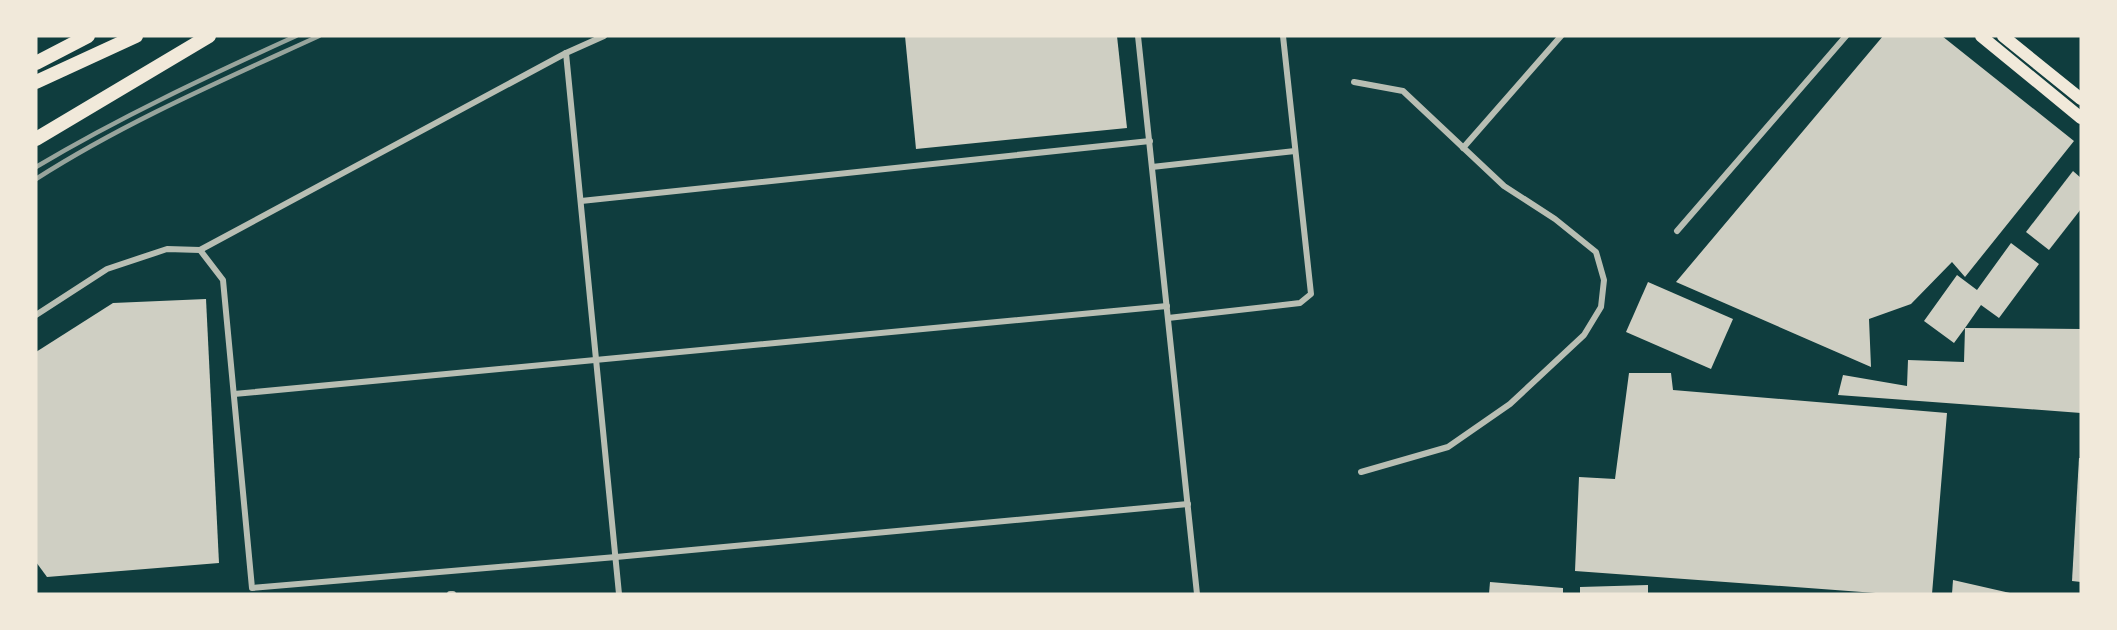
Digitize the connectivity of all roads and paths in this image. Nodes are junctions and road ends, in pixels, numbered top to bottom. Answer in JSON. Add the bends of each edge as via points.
{"nodes":[{"id":1,"x":88,"y":36,"type":"edge"},
{"id":2,"x":136,"y":36,"type":"edge"},
{"id":3,"x":209,"y":36,"type":"edge"},
{"id":4,"x":604,"y":36,"type":"edge"},
{"id":5,"x":1138,"y":36,"type":"edge"},
{"id":6,"x":1283,"y":36,"type":"edge"},
{"id":7,"x":1561,"y":36,"type":"edge"},
{"id":8,"x":1846,"y":36,"type":"edge"},
{"id":9,"x":1981,"y":36,"type":"edge"},
{"id":10,"x":2003,"y":36,"type":"edge"},
{"id":11,"x":566,"y":53,"type":"junction"},
{"id":12,"x":36,"y":63,"type":"edge"},
{"id":13,"x":36,"y":82,"type":"edge"},
{"id":14,"x":1354,"y":82,"type":"dead end"},
{"id":15,"x":2081,"y":99,"type":"edge"},
{"id":16,"x":2081,"y":118,"type":"edge"},
{"id":17,"x":36,"y":139,"type":"edge"},
{"id":18,"x":1149,"y":141,"type":"junction"},
{"id":19,"x":1463,"y":148,"type":"junction"},
{"id":20,"x":1295,"y":151,"type":"junction"},
{"id":21,"x":1152,"y":166,"type":"junction"},
{"id":22,"x":581,"y":201,"type":"junction"},
{"id":23,"x":1677,"y":231,"type":"dead end"},
{"id":24,"x":200,"y":250,"type":"junction"},
{"id":25,"x":1167,"y":306,"type":"junction"},
{"id":26,"x":36,"y":315,"type":"edge"},
{"id":27,"x":1168,"y":318,"type":"junction"},
{"id":28,"x":596,"y":360,"type":"junction"},
{"id":29,"x":234,"y":394,"type":"junction"},
{"id":30,"x":1361,"y":472,"type":"dead end"},
{"id":31,"x":1188,"y":504,"type":"junction"},
{"id":32,"x":616,"y":557,"type":"junction"},
{"id":33,"x":619,"y":594,"type":"edge"},
{"id":34,"x":1197,"y":594,"type":"edge"}],
"edges":[{"from":1,"to":12,"type":"highway"},
{"from":2,"to":13,"type":"highway"},
{"from":3,"to":17,"type":"highway"},
{"from":4,"to":11,"type":"street"},
{"from":5,"to":18,"type":"street"},
{"from":6,"to":20,"type":"street"},
{"from":7,"to":19,"type":"street"},
{"from":8,"to":23,"type":"street"},
{"from":9,"to":16,"type":"main road"},
{"from":10,"to":15,"type":"main road"},
{"from":11,"to":22,"type":"street"},
{"from":11,"to":24,"type":"street"},
{"from":14,"to":19,"type":"street","via":[[1403,91]]},
{"from":18,"to":21,"type":"street"},
{"from":18,"to":22,"type":"street"},
{"from":19,"to":30,"type":"street","via":[[1504,186],[1596,252],[1604,280],[1601,307],[1584,335],[1482,425],[1448,447]]},
{"from":20,"to":21,"type":"street"},
{"from":20,"to":27,"type":"street","via":[[1311,294],[1300,303]]},
{"from":21,"to":25,"type":"street"},
{"from":22,"to":28,"type":"street"},
{"from":24,"to":26,"type":"street","via":[[167,249],[107,269]]},
{"from":24,"to":29,"type":"street","via":[[223,280]]},
{"from":25,"to":27,"type":"street"},
{"from":25,"to":28,"type":"street"},
{"from":27,"to":31,"type":"street"},
{"from":28,"to":29,"type":"street"},
{"from":28,"to":32,"type":"street"},
{"from":29,"to":32,"type":"street","via":[[252,588]]},
{"from":31,"to":32,"type":"street"},
{"from":31,"to":34,"type":"street"},
{"from":32,"to":33,"type":"street"}]}
